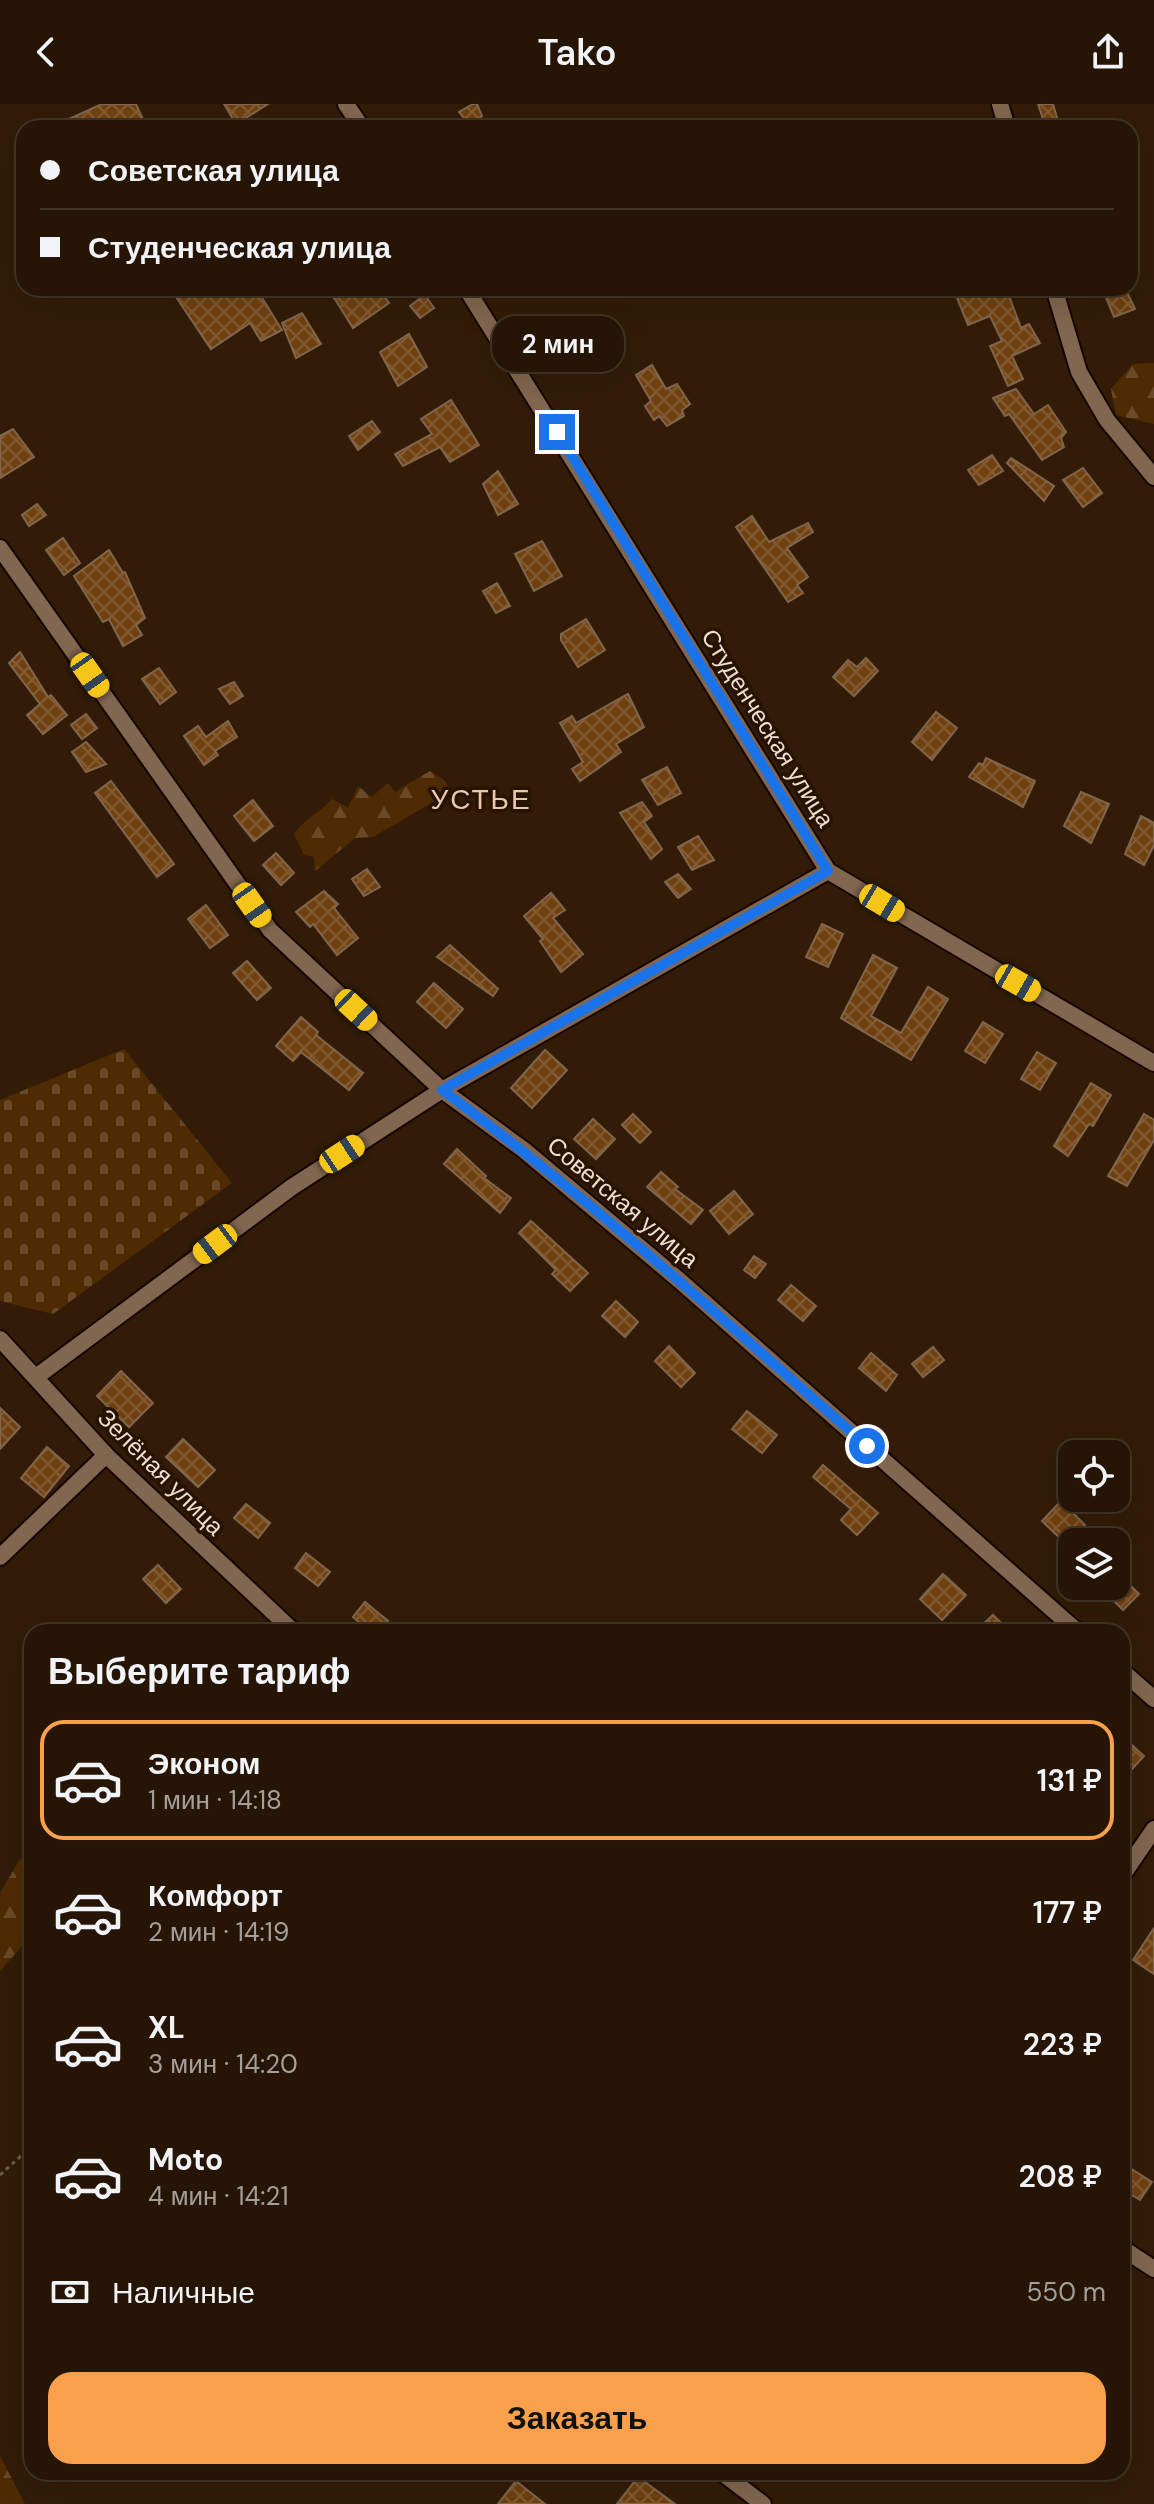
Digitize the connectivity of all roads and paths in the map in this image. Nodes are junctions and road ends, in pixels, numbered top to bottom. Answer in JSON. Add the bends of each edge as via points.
{"nodes":[{"id":1,"x":471,"y":296,"type":"edge"},
{"id":2,"x":1056,"y":296,"type":"edge"},
{"id":3,"x":1154,"y":477,"type":"edge"},
{"id":4,"x":0,"y":548,"type":"edge"},
{"id":5,"x":828,"y":871,"type":"junction"},
{"id":6,"x":1154,"y":1063,"type":"edge"},
{"id":7,"x":442,"y":1090,"type":"junction"},
{"id":8,"x":0,"y":1339,"type":"edge"},
{"id":9,"x":36,"y":1377,"type":"junction"},
{"id":10,"x":106,"y":1455,"type":"junction"},
{"id":11,"x":0,"y":1557,"type":"edge"},
{"id":12,"x":286,"y":1624,"type":"edge"},
{"id":13,"x":1069,"y":1624,"type":"edge"},
{"id":14,"x":1130,"y":1678,"type":"edge"},
{"id":15,"x":1154,"y":1699,"type":"edge"},
{"id":16,"x":1154,"y":1829,"type":"edge"},
{"id":17,"x":1130,"y":1864,"type":"edge"},
{"id":18,"x":24,"y":2153,"type":"edge"},
{"id":19,"x":0,"y":2175,"type":"edge"},
{"id":20,"x":1130,"y":2253,"type":"edge"},
{"id":21,"x":1154,"y":2269,"type":"edge"},
{"id":22,"x":732,"y":2480,"type":"edge"},
{"id":23,"x":763,"y":2504,"type":"edge"}],
"edges":[{"from":1,"to":5,"type":"street","name":"Студенческая улица"},
{"from":2,"to":3,"type":"street","via":[[1079,372],[1107,420]]},
{"from":4,"to":7,"type":"street","name":"Советская улица","via":[[270,930]]},
{"from":5,"to":6,"type":"street","name":"Студенческая улица"},
{"from":5,"to":7,"type":"street"},
{"from":7,"to":9,"type":"street","via":[[292,1187]]},
{"from":7,"to":13,"type":"street","name":"Советская улица","via":[[524,1150],[679,1280]]},
{"from":8,"to":9,"type":"street","name":"Зелёная улица"},
{"from":9,"to":10,"type":"street","name":"Зелёная улица"},
{"from":10,"to":11,"type":"street"},
{"from":10,"to":12,"type":"street","name":"Зелёная улица"},
{"from":14,"to":15,"type":"street"},
{"from":16,"to":17,"type":"street"},
{"from":18,"to":19,"type":"path"},
{"from":20,"to":21,"type":"street"},
{"from":22,"to":23,"type":"street"}]}
